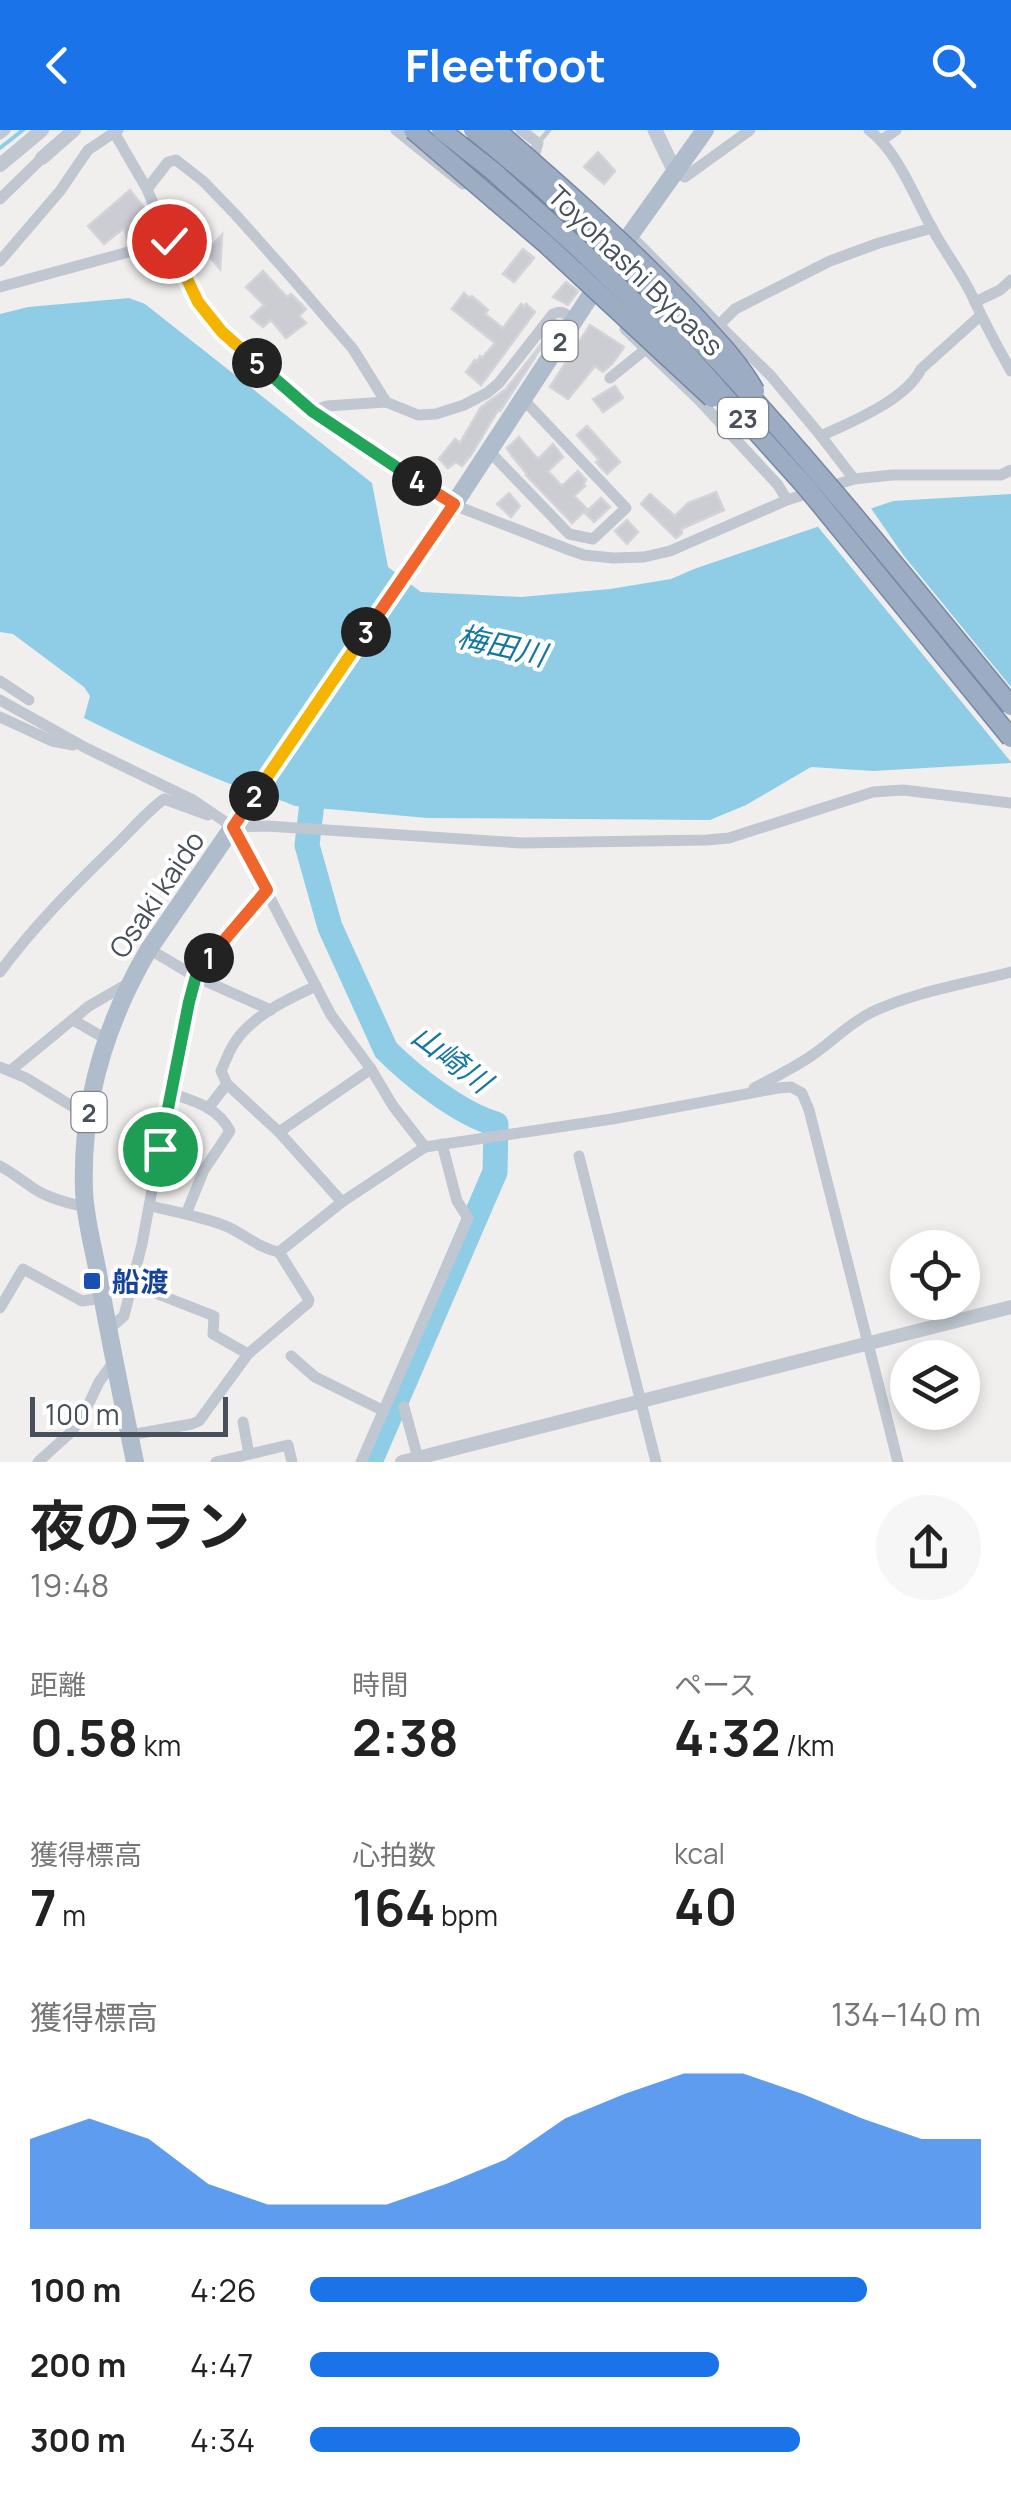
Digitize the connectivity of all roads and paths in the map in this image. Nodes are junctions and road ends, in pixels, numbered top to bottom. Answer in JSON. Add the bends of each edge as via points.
{"nodes":[{"id":1,"x":42,"y":130,"type":"edge"},
{"id":2,"x":74,"y":130,"type":"edge"},
{"id":3,"x":396,"y":130,"type":"edge"},
{"id":4,"x":413,"y":130,"type":"edge"},
{"id":5,"x":442,"y":130,"type":"edge"},
{"id":6,"x":473,"y":130,"type":"edge"},
{"id":7,"x":496,"y":130,"type":"edge"},
{"id":8,"x":522,"y":130,"type":"edge"},
{"id":9,"x":549,"y":130,"type":"edge"},
{"id":10,"x":655,"y":130,"type":"edge"},
{"id":11,"x":704,"y":130,"type":"edge"},
{"id":12,"x":750,"y":130,"type":"edge"},
{"id":13,"x":868,"y":130,"type":"edge"},
{"id":14,"x":896,"y":130,"type":"edge"},
{"id":15,"x":116,"y":132,"type":"edge"},
{"id":16,"x":882,"y":140,"type":"junction"},
{"id":17,"x":538,"y":143,"type":"junction"},
{"id":18,"x":42,"y":158,"type":"junction"},
{"id":19,"x":0,"y":165,"type":"edge"},
{"id":20,"x":676,"y":172,"type":"junction"},
{"id":21,"x":147,"y":189,"type":"junction"},
{"id":22,"x":0,"y":191,"type":"edge"},
{"id":23,"x":0,"y":199,"type":"edge"},
{"id":24,"x":490,"y":207,"type":"junction"},
{"id":25,"x":932,"y":228,"type":"junction"},
{"id":26,"x":630,"y":235,"type":"junction"},
{"id":27,"x":169,"y":241,"type":"junction"},
{"id":28,"x":0,"y":262,"type":"edge"},
{"id":29,"x":1011,"y":280,"type":"edge"},
{"id":30,"x":0,"y":287,"type":"edge"},
{"id":31,"x":590,"y":295,"type":"junction"},
{"id":32,"x":975,"y":302,"type":"junction"},
{"id":33,"x":980,"y":316,"type":"junction"},
{"id":34,"x":574,"y":321,"type":"junction"},
{"id":35,"x":718,"y":325,"type":"junction"},
{"id":36,"x":646,"y":349,"type":"junction"},
{"id":37,"x":1011,"y":371,"type":"edge"},
{"id":38,"x":610,"y":378,"type":"dead end"},
{"id":39,"x":522,"y":399,"type":"junction"},
{"id":40,"x":386,"y":402,"type":"junction"},
{"id":41,"x":312,"y":411,"type":"junction"},
{"id":42,"x":767,"y":414,"type":"junction"},
{"id":43,"x":821,"y":436,"type":"junction"},
{"id":44,"x":763,"y":440,"type":"junction"},
{"id":45,"x":489,"y":450,"type":"junction"},
{"id":46,"x":1008,"y":475,"type":"edge"},
{"id":47,"x":854,"y":479,"type":"junction"},
{"id":48,"x":786,"y":500,"type":"junction"},
{"id":49,"x":451,"y":508,"type":"junction"},
{"id":50,"x":0,"y":680,"type":"edge"},
{"id":51,"x":0,"y":700,"type":"edge"},
{"id":52,"x":29,"y":700,"type":"dead end"},
{"id":53,"x":1011,"y":706,"type":"edge"},
{"id":54,"x":0,"y":716,"type":"edge"},
{"id":55,"x":1011,"y":738,"type":"edge"},
{"id":56,"x":86,"y":748,"type":"junction"},
{"id":57,"x":1011,"y":802,"type":"edge"},
{"id":58,"x":230,"y":824,"type":"junction"},
{"id":59,"x":267,"y":890,"type":"junction"},
{"id":60,"x":149,"y":949,"type":"junction"},
{"id":61,"x":0,"y":972,"type":"edge"},
{"id":62,"x":1011,"y":973,"type":"edge"},
{"id":63,"x":196,"y":976,"type":"junction"},
{"id":64,"x":129,"y":983,"type":"junction"},
{"id":65,"x":316,"y":986,"type":"junction"},
{"id":66,"x":271,"y":1010,"type":"junction"},
{"id":67,"x":74,"y":1020,"type":"junction"},
{"id":68,"x":106,"y":1039,"type":"junction"},
{"id":69,"x":5,"y":1069,"type":"edge"},
{"id":70,"x":370,"y":1070,"type":"junction"},
{"id":71,"x":227,"y":1084,"type":"junction"},
{"id":72,"x":170,"y":1093,"type":"junction"},
{"id":73,"x":738,"y":1096,"type":"junction"},
{"id":74,"x":210,"y":1107,"type":"junction"},
{"id":75,"x":88,"y":1116,"type":"junction"},
{"id":76,"x":279,"y":1132,"type":"junction"},
{"id":77,"x":442,"y":1144,"type":"junction"},
{"id":78,"x":425,"y":1147,"type":"junction"},
{"id":79,"x":579,"y":1156,"type":"dead end"},
{"id":80,"x":0,"y":1166,"type":"edge"},
{"id":81,"x":342,"y":1202,"type":"junction"},
{"id":82,"x":86,"y":1206,"type":"junction"},
{"id":83,"x":150,"y":1206,"type":"junction"},
{"id":84,"x":186,"y":1214,"type":"junction"},
{"id":85,"x":279,"y":1252,"type":"junction"},
{"id":86,"x":132,"y":1284,"type":"junction"},
{"id":87,"x":102,"y":1298,"type":"junction"},
{"id":88,"x":1011,"y":1306,"type":"edge"},
{"id":89,"x":0,"y":1308,"type":"edge"},
{"id":90,"x":109,"y":1329,"type":"junction"},
{"id":91,"x":868,"y":1344,"type":"junction"},
{"id":92,"x":248,"y":1354,"type":"junction"},
{"id":93,"x":291,"y":1356,"type":"dead end"},
{"id":94,"x":115,"y":1360,"type":"junction"},
{"id":95,"x":640,"y":1402,"type":"junction"},
{"id":96,"x":404,"y":1408,"type":"dead end"},
{"id":97,"x":384,"y":1410,"type":"junction"},
{"id":98,"x":243,"y":1422,"type":"dead end"},
{"id":99,"x":130,"y":1436,"type":"junction"},
{"id":100,"x":249,"y":1454,"type":"junction"},
{"id":101,"x":419,"y":1460,"type":"edge"},
{"id":102,"x":38,"y":1462,"type":"edge"},
{"id":103,"x":135,"y":1462,"type":"edge"},
{"id":104,"x":216,"y":1462,"type":"edge"},
{"id":105,"x":292,"y":1462,"type":"edge"},
{"id":106,"x":361,"y":1462,"type":"edge"},
{"id":107,"x":402,"y":1462,"type":"edge"},
{"id":108,"x":656,"y":1462,"type":"edge"},
{"id":109,"x":898,"y":1462,"type":"edge"}],
"edges":[{"from":1,"to":19,"type":"street"},
{"from":2,"to":18,"type":"street"},
{"from":3,"to":24,"type":"street"},
{"from":4,"to":44,"type":"highway","number":"23","bridge":true},
{"from":5,"to":44,"type":"highway","name":"Toyohashi Bypass","number":"23","bridge":true,"via":[[576,246]]},
{"from":6,"to":42,"type":"highway","name":"Toyohashi Bypass","number":"23","bridge":true,"via":[[593,233]]},
{"from":7,"to":42,"type":"highway","number":"23","bridge":true,"via":[[683,304],[744,371]]},
{"from":8,"to":17,"type":"street"},
{"from":9,"to":17,"type":"lane"},
{"from":10,"to":20,"type":"main road"},
{"from":11,"to":20,"type":"main road","name":"Osaki kaido","number":"2"},
{"from":12,"to":20,"type":"street","via":[[685,177]]},
{"from":13,"to":16,"type":"street"},
{"from":14,"to":16,"type":"street"},
{"from":15,"to":21,"type":"street"},
{"from":15,"to":28,"type":"street","via":[[88,150]]},
{"from":16,"to":25,"type":"street"},
{"from":17,"to":24,"type":"street"},
{"from":18,"to":22,"type":"street"},
{"from":18,"to":23,"type":"street"},
{"from":20,"to":26,"type":"main road","name":"Osaki kaido","number":"2"},
{"from":21,"to":27,"type":"street"},
{"from":21,"to":40,"type":"street","via":[[176,160],[202,181],[353,349]]},
{"from":24,"to":31,"type":"street"},
{"from":25,"to":32,"type":"street"},
{"from":25,"to":35,"type":"street","via":[[830,261],[735,308]]},
{"from":26,"to":31,"type":"main road","name":"Osaki kaido","number":"2"},
{"from":26,"to":35,"type":"street"},
{"from":27,"to":30,"type":"street"},
{"from":27,"to":41,"type":"street","via":[[198,302],[222,332]]},
{"from":29,"to":32,"type":"street"},
{"from":31,"to":34,"type":"main road","name":"Osaki kaido","number":"2"},
{"from":31,"to":36,"type":"street"},
{"from":32,"to":33,"type":"street"},
{"from":33,"to":37,"type":"street"},
{"from":33,"to":43,"type":"street","via":[[894,397]]},
{"from":34,"to":39,"type":"main road","name":"Osaki kaido","number":"2"},
{"from":34,"to":40,"type":"street","via":[[563,312],[553,314],[498,383],[472,402],[418,416]]},
{"from":35,"to":43,"type":"street"},
{"from":36,"to":38,"type":"street"},
{"from":36,"to":48,"type":"street"},
{"from":39,"to":45,"type":"main road","name":"Osaki kaido","number":"2"},
{"from":39,"to":45,"type":"street","via":[[626,508],[593,539],[568,534]]},
{"from":40,"to":41,"type":"street"},
{"from":41,"to":49,"type":"street"},
{"from":42,"to":53,"type":"highway","name":"Toyohashi Bypass","number":"23","bridge":true},
{"from":43,"to":47,"type":"street"},
{"from":44,"to":55,"type":"highway","name":"Toyohashi Bypass","number":"23","bridge":true},
{"from":45,"to":49,"type":"main road","name":"Osaki kaido","number":"2"},
{"from":46,"to":47,"type":"street"},
{"from":47,"to":48,"type":"street"},
{"from":48,"to":49,"type":"street","via":[[670,551],[628,558],[584,555]]},
{"from":49,"to":58,"type":"main road","name":"Osaki kaido","number":"2"},
{"from":50,"to":52,"type":"street"},
{"from":51,"to":56,"type":"street"},
{"from":54,"to":56,"type":"street","via":[[52,741]]},
{"from":56,"to":58,"type":"street"},
{"from":57,"to":58,"type":"street","via":[[873,792],[708,840],[521,843]]},
{"from":58,"to":59,"type":"street"},
{"from":58,"to":60,"type":"main road","name":"Osaki kaido","number":"2"},
{"from":58,"to":61,"type":"street","via":[[164,799],[60,900]]},
{"from":59,"to":63,"type":"street"},
{"from":59,"to":65,"type":"street"},
{"from":60,"to":63,"type":"street"},
{"from":60,"to":64,"type":"main road","name":"Osaki kaido","number":"2"},
{"from":62,"to":73,"type":"street","via":[[872,1012]]},
{"from":63,"to":66,"type":"street"},
{"from":63,"to":72,"type":"street"},
{"from":64,"to":67,"type":"street"},
{"from":64,"to":68,"type":"main road","name":"Osaki kaido","number":"2"},
{"from":65,"to":66,"type":"street"},
{"from":65,"to":70,"type":"street"},
{"from":66,"to":71,"type":"street","via":[[236,1040],[221,1072]]},
{"from":67,"to":68,"type":"street"},
{"from":67,"to":69,"type":"street"},
{"from":68,"to":75,"type":"main road","name":"Osaki kaido","number":"2"},
{"from":69,"to":75,"type":"street"},
{"from":70,"to":76,"type":"street"},
{"from":70,"to":78,"type":"street"},
{"from":71,"to":74,"type":"street"},
{"from":71,"to":76,"type":"street"},
{"from":72,"to":74,"type":"street"},
{"from":72,"to":83,"type":"street"},
{"from":73,"to":77,"type":"street"},
{"from":73,"to":91,"type":"street","via":[[791,1088],[807,1101]]},
{"from":74,"to":84,"type":"street","via":[[230,1130]]},
{"from":75,"to":82,"type":"main road","name":"Osaki kaido","number":"2"},
{"from":76,"to":81,"type":"street"},
{"from":77,"to":78,"type":"street"},
{"from":77,"to":97,"type":"street","via":[[468,1218]]},
{"from":78,"to":81,"type":"street"},
{"from":79,"to":95,"type":"street"},
{"from":80,"to":82,"type":"street","via":[[39,1192]]},
{"from":81,"to":85,"type":"street"},
{"from":82,"to":87,"type":"main road","name":"Osaki kaido","number":"2"},
{"from":83,"to":84,"type":"street"},
{"from":83,"to":86,"type":"street"},
{"from":84,"to":85,"type":"street"},
{"from":85,"to":92,"type":"street","via":[[309,1300]]},
{"from":86,"to":90,"type":"street","via":[[124,1316]]},
{"from":86,"to":92,"type":"street","via":[[214,1316],[213,1334]]},
{"from":87,"to":89,"type":"street","via":[[82,1301],[23,1269]]},
{"from":87,"to":90,"type":"main road","name":"Osaki kaido","number":"2"},
{"from":88,"to":91,"type":"street"},
{"from":90,"to":94,"type":"main road","name":"Osaki kaido","number":"2"},
{"from":91,"to":95,"type":"street"},
{"from":91,"to":109,"type":"street"},
{"from":92,"to":99,"type":"street","via":[[199,1421]]},
{"from":93,"to":97,"type":"street","via":[[315,1376]]},
{"from":94,"to":99,"type":"main road","name":"Osaki kaido","number":"2"},
{"from":94,"to":102,"type":"street","via":[[81,1420]]},
{"from":95,"to":101,"type":"street"},
{"from":95,"to":108,"type":"street"},
{"from":96,"to":101,"type":"street"},
{"from":97,"to":106,"type":"street"},
{"from":98,"to":100,"type":"street"},
{"from":99,"to":103,"type":"main road","name":"Osaki kaido","number":"2"},
{"from":100,"to":104,"type":"street"},
{"from":100,"to":105,"type":"street","via":[[288,1445]]},
{"from":101,"to":107,"type":"street"}]}
